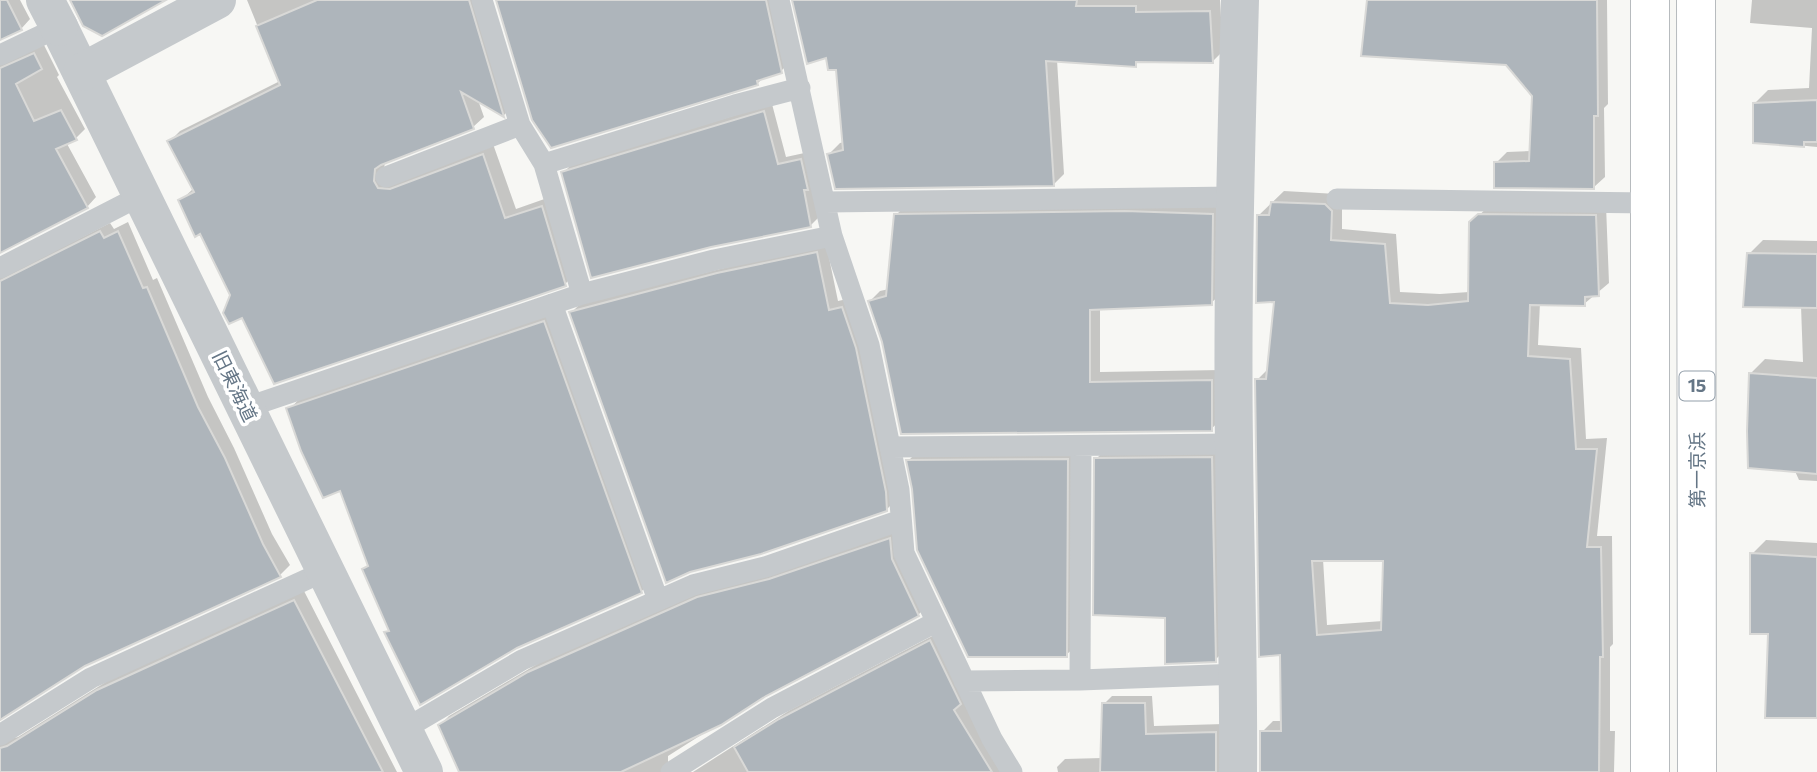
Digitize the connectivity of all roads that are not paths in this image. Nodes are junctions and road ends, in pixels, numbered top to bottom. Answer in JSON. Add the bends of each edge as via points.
{"nodes":[{"id":1,"x":217,"y":0,"type":"edge"},
{"id":2,"x":482,"y":0,"type":"edge"},
{"id":3,"x":779,"y":0,"type":"edge"},
{"id":4,"x":1240,"y":0,"type":"edge"},
{"id":5,"x":1650,"y":0,"type":"edge"},
{"id":6,"x":1696,"y":0,"type":"edge"},
{"id":7,"x":52,"y":14,"type":"edge"},
{"id":8,"x":0,"y":55,"type":"edge"},
{"id":9,"x":82,"y":72,"type":"junction"},
{"id":10,"x":800,"y":88,"type":"junction"},
{"id":11,"x":520,"y":125,"type":"junction"},
{"id":12,"x":544,"y":164,"type":"junction"},
{"id":13,"x":386,"y":177,"type":"dead end"},
{"id":14,"x":142,"y":195,"type":"junction"},
{"id":15,"x":1234,"y":197,"type":"junction"},
{"id":16,"x":1337,"y":199,"type":"dead end"},
{"id":17,"x":825,"y":202,"type":"junction"},
{"id":18,"x":1650,"y":203,"type":"junction"},
{"id":19,"x":832,"y":236,"type":"junction"},
{"id":20,"x":0,"y":268,"type":"edge"},
{"id":21,"x":582,"y":294,"type":"junction"},
{"id":22,"x":552,"y":304,"type":"junction"},
{"id":23,"x":245,"y":408,"type":"junction"},
{"id":24,"x":1234,"y":444,"type":"junction"},
{"id":25,"x":1081,"y":446,"type":"junction"},
{"id":26,"x":890,"y":447,"type":"junction"},
{"id":27,"x":901,"y":520,"type":"junction"},
{"id":28,"x":325,"y":571,"type":"junction"},
{"id":29,"x":658,"y":600,"type":"junction"},
{"id":30,"x":936,"y":622,"type":"junction"},
{"id":31,"x":1239,"y":674,"type":"junction"},
{"id":32,"x":1080,"y":680,"type":"junction"},
{"id":33,"x":964,"y":681,"type":"junction"},
{"id":34,"x":403,"y":730,"type":"junction"},
{"id":35,"x":0,"y":735,"type":"edge"},
{"id":36,"x":423,"y":771,"type":"edge"},
{"id":37,"x":671,"y":772,"type":"edge"},
{"id":38,"x":1012,"y":772,"type":"edge"},
{"id":39,"x":1238,"y":772,"type":"edge"},
{"id":40,"x":1650,"y":772,"type":"edge"},
{"id":41,"x":1697,"y":772,"type":"edge"}],
"edges":[{"from":1,"to":9,"type":"street"},
{"from":2,"to":11,"type":"lane"},
{"from":3,"to":10,"type":"lane"},
{"from":4,"to":15,"type":"street"},
{"from":5,"to":18,"type":"highway"},
{"from":6,"to":41,"type":"highway","name":"第一京浜","number":"15"},
{"from":7,"to":8,"type":"lane"},
{"from":7,"to":9,"type":"street","name":"旧東海道"},
{"from":9,"to":14,"type":"street","name":"旧東海道"},
{"from":10,"to":12,"type":"lane"},
{"from":10,"to":17,"type":"lane"},
{"from":11,"to":12,"type":"lane"},
{"from":11,"to":13,"type":"lane"},
{"from":12,"to":21,"type":"lane"},
{"from":14,"to":20,"type":"lane"},
{"from":14,"to":23,"type":"street","name":"旧東海道"},
{"from":15,"to":17,"type":"lane"},
{"from":15,"to":24,"type":"street"},
{"from":16,"to":18,"type":"lane"},
{"from":17,"to":19,"type":"lane"},
{"from":18,"to":40,"type":"highway"},
{"from":19,"to":21,"type":"lane"},
{"from":19,"to":26,"type":"lane","via":[[869,345]]},
{"from":21,"to":22,"type":"lane"},
{"from":22,"to":23,"type":"lane"},
{"from":22,"to":29,"type":"lane"},
{"from":23,"to":28,"type":"street","name":"旧東海道"},
{"from":24,"to":25,"type":"lane"},
{"from":24,"to":31,"type":"street"},
{"from":25,"to":26,"type":"lane"},
{"from":25,"to":32,"type":"lane"},
{"from":26,"to":27,"type":"lane"},
{"from":27,"to":29,"type":"lane","via":[[765,567],[693,584]]},
{"from":27,"to":30,"type":"lane","via":[[904,553]]},
{"from":28,"to":34,"type":"street","name":"旧東海道"},
{"from":28,"to":35,"type":"lane","via":[[91,678]]},
{"from":29,"to":34,"type":"lane","via":[[522,660]]},
{"from":30,"to":33,"type":"lane"},
{"from":30,"to":37,"type":"lane","via":[[772,708]]},
{"from":31,"to":32,"type":"lane"},
{"from":31,"to":39,"type":"street"},
{"from":32,"to":33,"type":"lane"},
{"from":33,"to":38,"type":"lane"},
{"from":34,"to":36,"type":"street","name":"旧東海道"}]}
